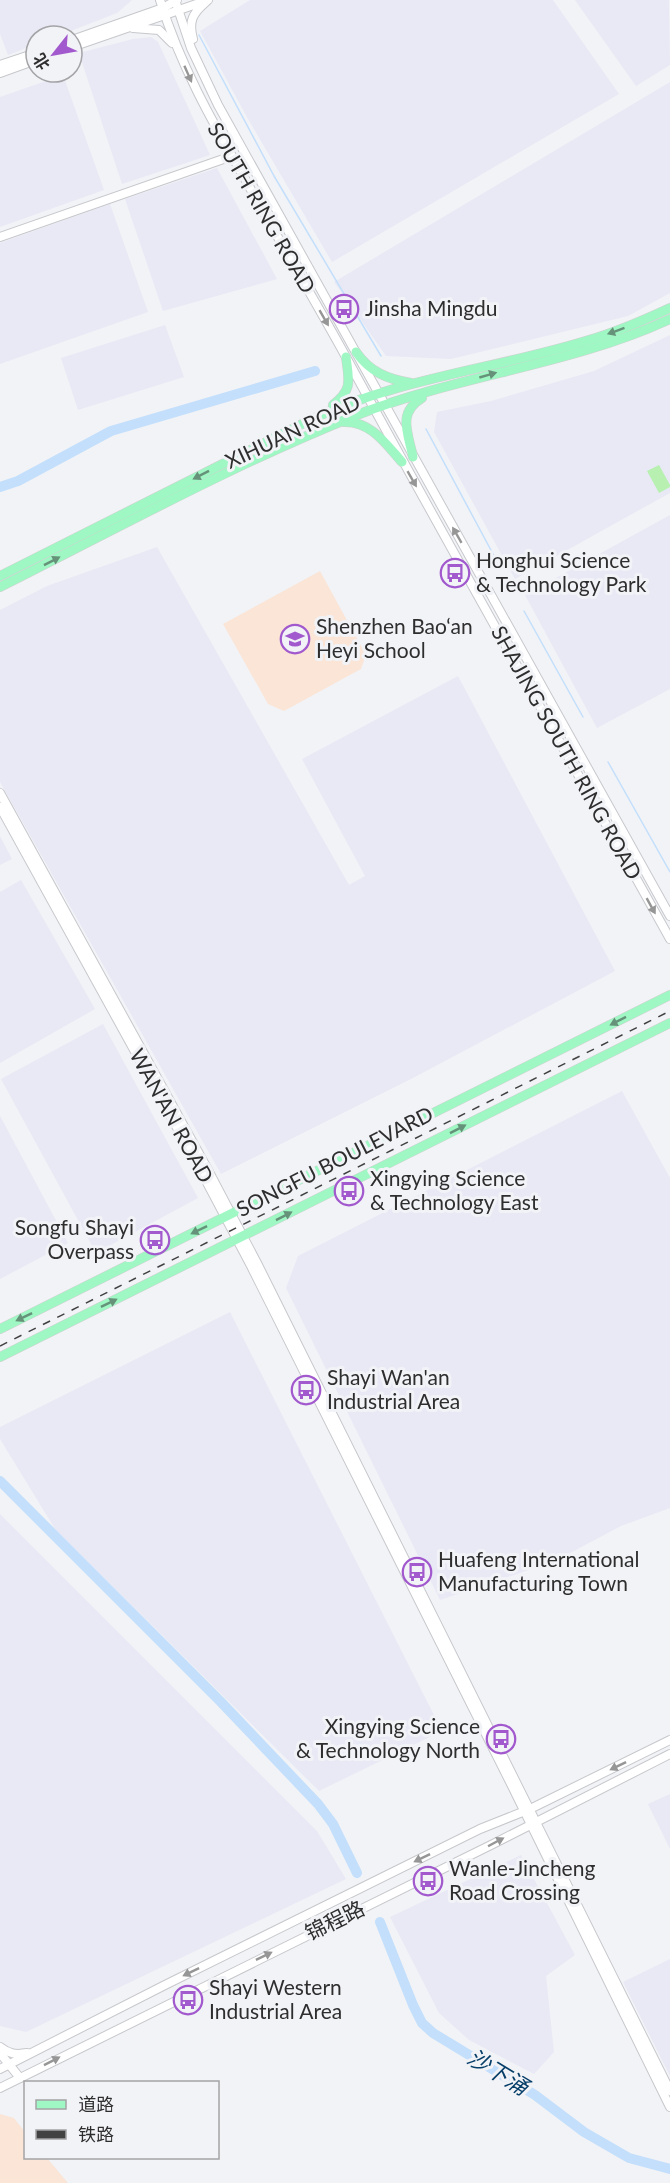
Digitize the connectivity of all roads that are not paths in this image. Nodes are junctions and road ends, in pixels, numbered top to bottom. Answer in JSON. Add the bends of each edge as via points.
{"nodes":[{"id":1,"x":208,"y":0,"type":"edge"},
{"id":2,"x":176,"y":3,"type":"edge"},
{"id":3,"x":163,"y":7,"type":"edge"},
{"id":4,"x":127,"y":28,"type":"junction"},
{"id":5,"x":84,"y":36,"type":"edge"},
{"id":6,"x":84,"y":43,"type":"edge"},
{"id":7,"x":179,"y":53,"type":"junction"},
{"id":8,"x":24,"y":57,"type":"edge"},
{"id":9,"x":24,"y":64,"type":"edge"},
{"id":10,"x":0,"y":66,"type":"edge"},
{"id":11,"x":199,"y":66,"type":"junction"},
{"id":12,"x":0,"y":73,"type":"edge"},
{"id":13,"x":232,"y":156,"type":"junction"},
{"id":14,"x":0,"y":237,"type":"edge"},
{"id":15,"x":670,"y":308,"type":"edge"},
{"id":16,"x":670,"y":319,"type":"edge"},
{"id":17,"x":356,"y":352,"type":"junction"},
{"id":18,"x":346,"y":357,"type":"junction"},
{"id":19,"x":413,"y":383,"type":"junction"},
{"id":20,"x":432,"y":392,"type":"junction"},
{"id":21,"x":378,"y":394,"type":"junction"},
{"id":22,"x":367,"y":397,"type":"junction"},
{"id":23,"x":385,"y":406,"type":"junction"},
{"id":24,"x":374,"y":410,"type":"junction"},
{"id":25,"x":324,"y":413,"type":"junction"},
{"id":26,"x":341,"y":422,"type":"junction"},
{"id":27,"x":413,"y":458,"type":"junction"},
{"id":28,"x":402,"y":462,"type":"junction"},
{"id":29,"x":0,"y":576,"type":"edge"},
{"id":30,"x":0,"y":587,"type":"edge"},
{"id":31,"x":0,"y":793,"type":"edge"},
{"id":32,"x":0,"y":807,"type":"edge"},
{"id":33,"x":670,"y":916,"type":"edge"},
{"id":34,"x":670,"y":939,"type":"edge"},
{"id":35,"x":670,"y":986,"type":"edge"},
{"id":36,"x":670,"y":995,"type":"edge"},
{"id":37,"x":655,"y":1002,"type":"junction"},
{"id":38,"x":668,"y":1024,"type":"edge"},
{"id":39,"x":229,"y":1216,"type":"junction"},
{"id":40,"x":240,"y":1238,"type":"junction"},
{"id":41,"x":0,"y":1329,"type":"edge"},
{"id":42,"x":0,"y":1357,"type":"edge"},
{"id":43,"x":670,"y":1740,"type":"edge"},
{"id":44,"x":670,"y":1754,"type":"edge"},
{"id":45,"x":527,"y":1811,"type":"junction"},
{"id":46,"x":533,"y":1822,"type":"junction"},
{"id":47,"x":0,"y":2048,"type":"edge"},
{"id":48,"x":0,"y":2053,"type":"edge"},
{"id":49,"x":30,"y":2053,"type":"junction"},
{"id":50,"x":10,"y":2064,"type":"junction"},
{"id":51,"x":0,"y":2069,"type":"edge"},
{"id":52,"x":20,"y":2078,"type":"junction"},
{"id":53,"x":11,"y":2082,"type":"junction"},
{"id":54,"x":0,"y":2088,"type":"edge"},
{"id":55,"x":670,"y":2091,"type":"edge"},
{"id":56,"x":670,"y":2107,"type":"edge"}],
"edges":[{"from":1,"to":2,"type":"main road"},
{"from":1,"to":11,"type":"main road","via":[[194,13],[190,24]]},
{"from":2,"to":3,"type":"main road"},
{"from":2,"to":11,"type":"main road","name":"SOUTH RING ROAD"},
{"from":3,"to":4,"type":"main road"},
{"from":3,"to":5,"type":"main road"},
{"from":3,"to":7,"type":"main road","name":"SOUTH RING ROAD"},
{"from":4,"to":6,"type":"main road"},
{"from":4,"to":7,"type":"main road","via":[[159,30]]},
{"from":7,"to":13,"type":"main road","name":"SOUTH RING ROAD","one_way":true},
{"from":8,"to":10,"type":"main road"},
{"from":9,"to":12,"type":"main road"},
{"from":11,"to":17,"type":"main road","name":"SOUTH RING ROAD"},
{"from":13,"to":14,"type":"main road"},
{"from":13,"to":18,"type":"main road","name":"SOUTH RING ROAD","one_way":true},
{"from":15,"to":19,"type":"main road","name":"XIHUAN ROAD","one_way":true,"via":[[588,341]]},
{"from":20,"to":16,"type":"main road","name":"XIHUAN ROAD","one_way":true,"via":[[601,346]]},
{"from":17,"to":19,"type":"main road","via":[[390,380]]},
{"from":17,"to":21,"type":"main road","name":"SOUTH RING ROAD"},
{"from":18,"to":22,"type":"main road","name":"SOUTH RING ROAD"},
{"from":18,"to":25,"type":"main road","via":[[347,392]]},
{"from":19,"to":21,"type":"main road","name":"XIHUAN ROAD"},
{"from":20,"to":23,"type":"main road","name":"XIHUAN ROAD"},
{"from":20,"to":27,"type":"main road","via":[[407,413]]},
{"from":21,"to":22,"type":"main road","name":"XIHUAN ROAD"},
{"from":21,"to":23,"type":"main road","name":"SOUTH RING ROAD"},
{"from":22,"to":24,"type":"main road","name":"SOUTH RING ROAD"},
{"from":22,"to":25,"type":"main road","name":"XIHUAN ROAD"},
{"from":23,"to":24,"type":"main road","name":"XIHUAN ROAD"},
{"from":23,"to":27,"type":"main road","name":"SHAJING SOUTH RING ROAD"},
{"from":24,"to":26,"type":"main road","name":"XIHUAN ROAD"},
{"from":24,"to":28,"type":"main road","name":"SHAJING SOUTH RING ROAD"},
{"from":25,"to":29,"type":"main road","name":"XIHUAN ROAD","one_way":true},
{"from":26,"to":28,"type":"main road","via":[[371,429]]},
{"from":30,"to":26,"type":"main road","name":"XIHUAN ROAD","one_way":true,"via":[[253,460]]},
{"from":33,"to":27,"type":"main road","name":"SHAJING SOUTH RING ROAD","one_way":true},
{"from":28,"to":34,"type":"main road","name":"SHAJING SOUTH RING ROAD","one_way":true},
{"from":31,"to":39,"type":"main road","name":"WAN'AN ROAD"},
{"from":32,"to":39,"type":"main road","name":"WAN'AN ROAD"},
{"from":35,"to":37,"type":"main road"},
{"from":36,"to":37,"type":"main road","name":"SONGFU BOULEVARD"},
{"from":37,"to":39,"type":"main road","name":"SONGFU BOULEVARD","one_way":true},
{"from":40,"to":38,"type":"main road","name":"SONGFU BOULEVARD","one_way":true},
{"from":39,"to":40,"type":"main road","name":"WAN'AN ROAD"},
{"from":39,"to":41,"type":"main road","name":"SONGFU BOULEVARD","one_way":true},
{"from":42,"to":40,"type":"main road","name":"SONGFU BOULEVARD","one_way":true},
{"from":40,"to":45,"type":"main road","name":"WAN'AN ROAD"},
{"from":43,"to":45,"type":"main road","name":"锦程路","one_way":true},
{"from":44,"to":46,"type":"main road","name":"锦程路"},
{"from":45,"to":46,"type":"main road","name":"WAN'AN ROAD"},
{"from":45,"to":49,"type":"main road","name":"锦程路","one_way":true,"via":[[480,1829]]},
{"from":52,"to":46,"type":"main road","name":"锦程路","one_way":true},
{"from":46,"to":55,"type":"main road","name":"WAN'AN ROAD"},
{"from":46,"to":56,"type":"main road","name":"WAN'AN ROAD"},
{"from":47,"to":49,"type":"main road","via":[[17,2055]]},
{"from":48,"to":50,"type":"main road"},
{"from":49,"to":50,"type":"main road","name":"锦程路"},
{"from":50,"to":51,"type":"main road","name":"锦程路"},
{"from":50,"to":52,"type":"main road"},
{"from":51,"to":53,"type":"main road"},
{"from":52,"to":53,"type":"main road","name":"锦程路"},
{"from":53,"to":54,"type":"main road","name":"锦程路"}]}
